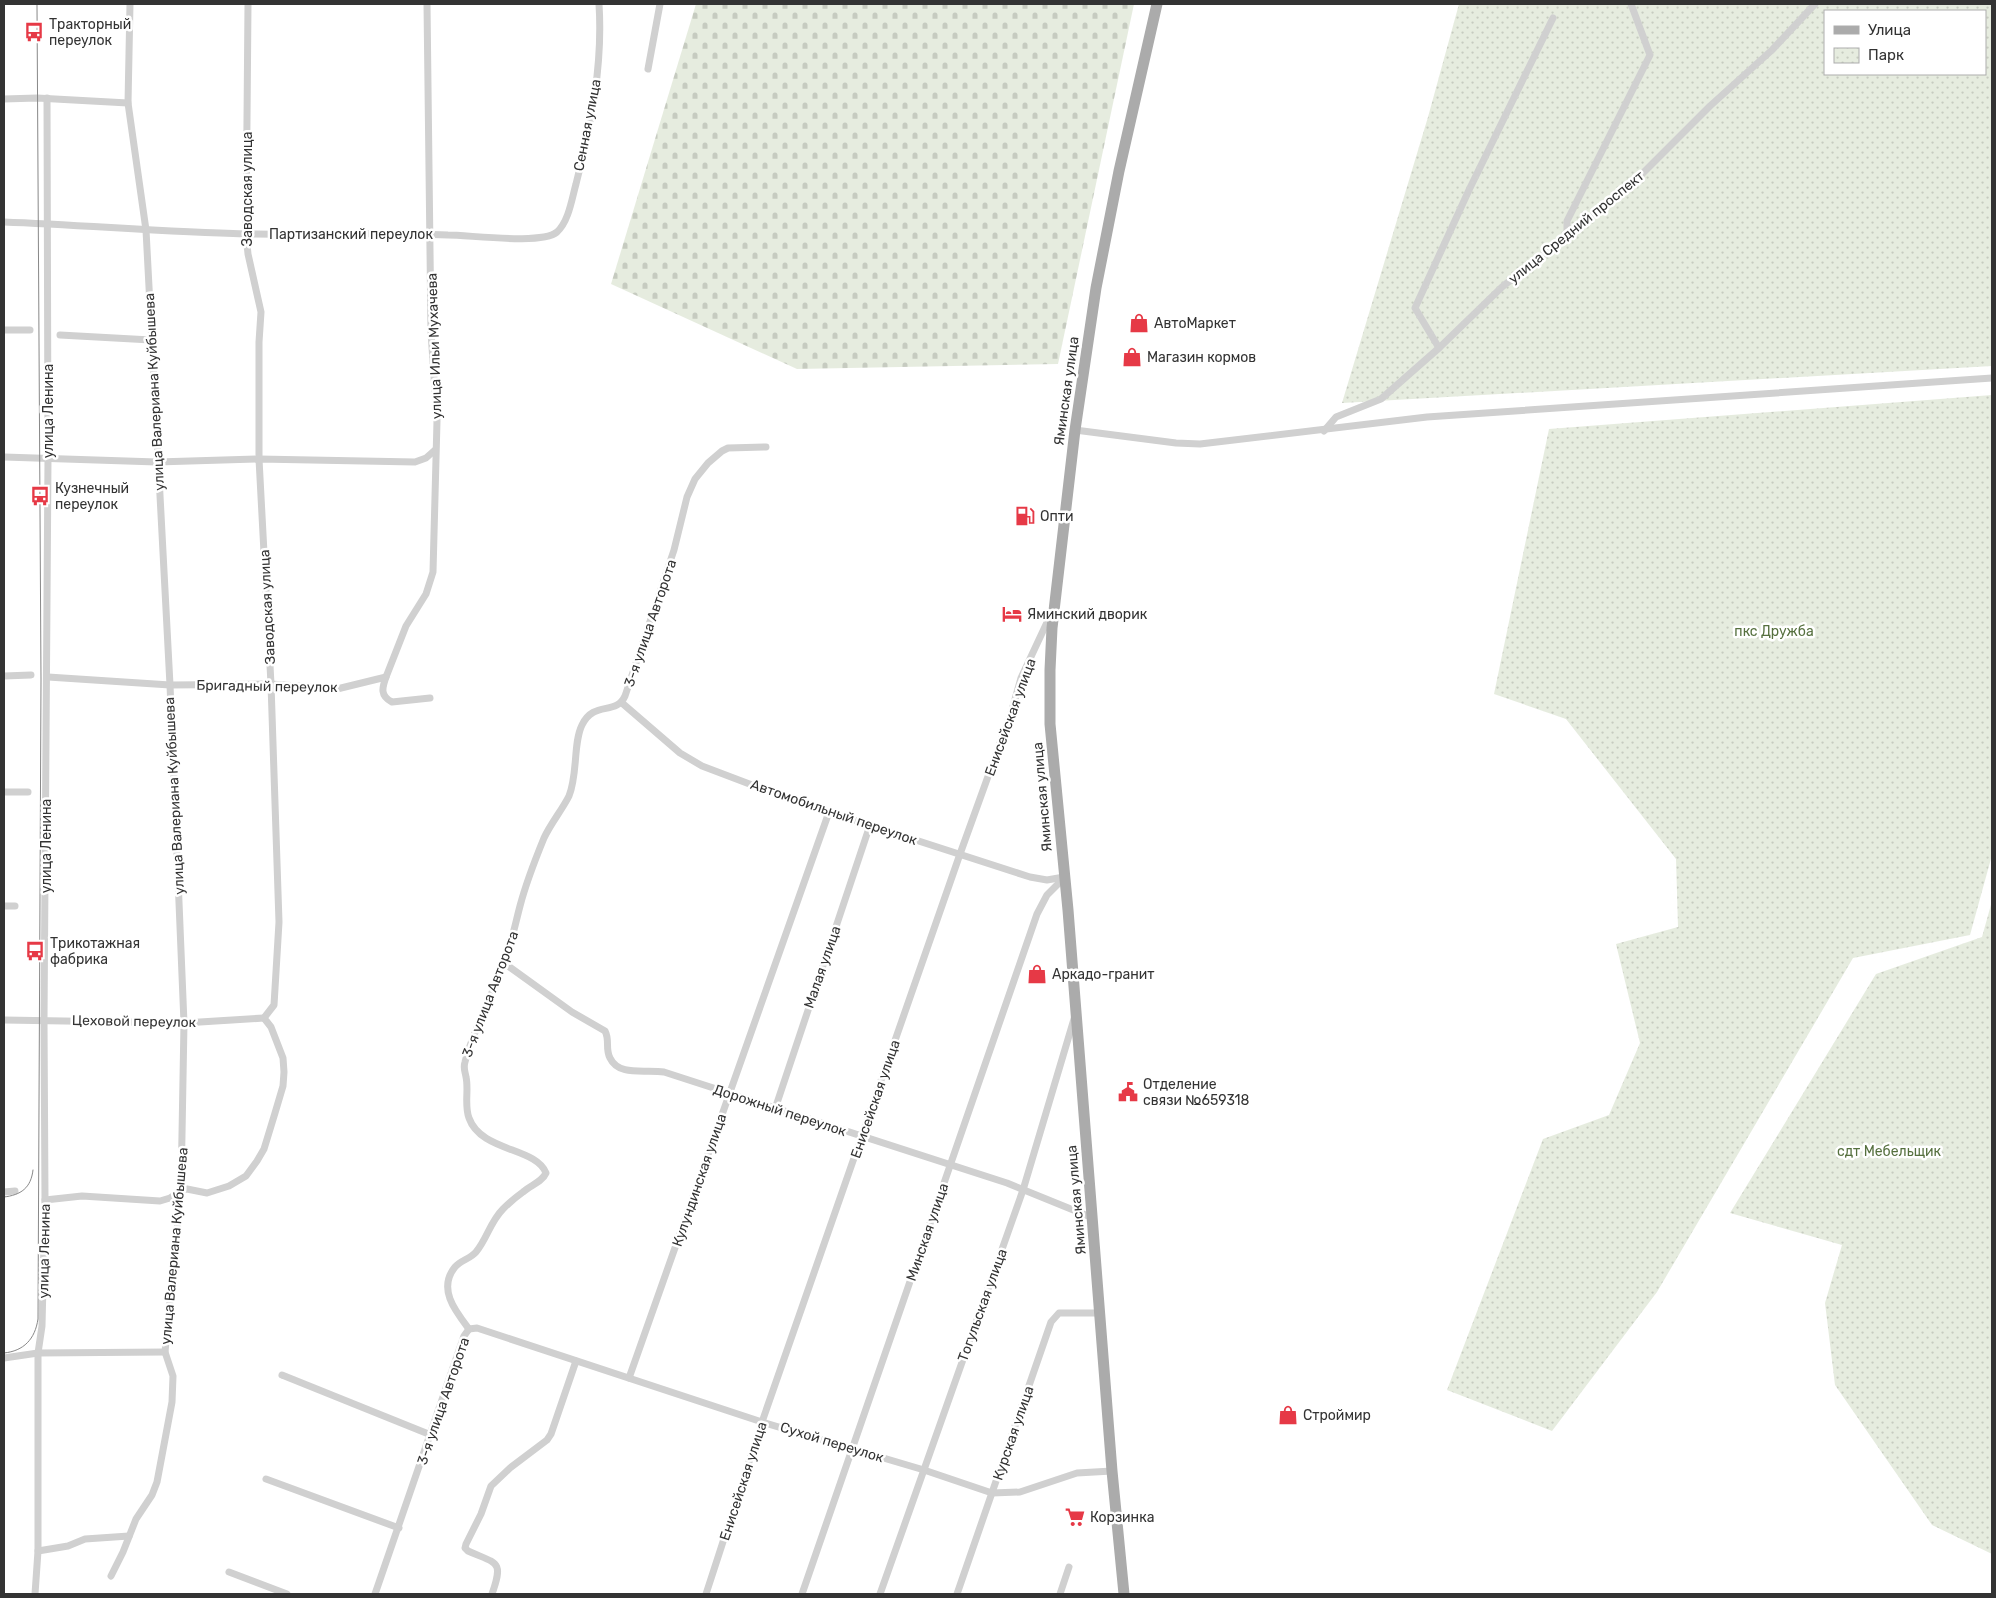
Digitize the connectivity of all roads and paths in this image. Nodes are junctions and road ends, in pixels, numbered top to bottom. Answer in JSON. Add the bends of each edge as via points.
{"nodes":[{"id":1,"x":130,"y":4,"type":"edge"},
{"id":2,"x":248,"y":4,"type":"edge"},
{"id":3,"x":427,"y":4,"type":"edge"},
{"id":4,"x":599,"y":4,"type":"edge"},
{"id":5,"x":660,"y":4,"type":"edge"},
{"id":6,"x":1157,"y":4,"type":"edge"},
{"id":7,"x":1631,"y":4,"type":"edge"},
{"id":8,"x":1815,"y":4,"type":"edge"},
{"id":9,"x":1553,"y":18,"type":"dead end"},
{"id":10,"x":648,"y":69,"type":"dead end"},
{"id":11,"x":47,"y":98,"type":"junction"},
{"id":12,"x":4,"y":99,"type":"edge"},
{"id":13,"x":128,"y":103,"type":"junction"},
{"id":14,"x":4,"y":222,"type":"edge"},
{"id":15,"x":47,"y":224,"type":"junction"},
{"id":16,"x":146,"y":230,"type":"junction"},
{"id":17,"x":246,"y":234,"type":"junction"},
{"id":18,"x":430,"y":234,"type":"junction"},
{"id":19,"x":1568,"y":235,"type":"junction"},
{"id":20,"x":548,"y":236,"type":"joint"},
{"id":21,"x":4,"y":330,"type":"edge"},
{"id":22,"x":30,"y":330,"type":"dead end"},
{"id":23,"x":60,"y":335,"type":"dead end"},
{"id":24,"x":151,"y":340,"type":"junction"},
{"id":25,"x":1439,"y":348,"type":"junction"},
{"id":26,"x":1992,"y":378,"type":"edge"},
{"id":27,"x":1075,"y":430,"type":"junction"},
{"id":28,"x":1324,"y":430,"type":"junction"},
{"id":29,"x":766,"y":447,"type":"dead end"},
{"id":30,"x":435,"y":450,"type":"junction"},
{"id":31,"x":4,"y":457,"type":"edge"},
{"id":32,"x":48,"y":459,"type":"junction"},
{"id":33,"x":259,"y":459,"type":"junction"},
{"id":34,"x":157,"y":462,"type":"junction"},
{"id":35,"x":1054,"y":607,"type":"junction"},
{"id":36,"x":31,"y":675,"type":"dead end"},
{"id":37,"x":4,"y":676,"type":"edge"},
{"id":38,"x":48,"y":677,"type":"junction"},
{"id":39,"x":386,"y":677,"type":"junction"},
{"id":40,"x":270,"y":684,"type":"junction"},
{"id":41,"x":170,"y":685,"type":"junction"},
{"id":42,"x":430,"y":698,"type":"dead end"},
{"id":43,"x":622,"y":703,"type":"junction"},
{"id":44,"x":4,"y":792,"type":"edge"},
{"id":45,"x":28,"y":792,"type":"dead end"},
{"id":46,"x":829,"y":812,"type":"junction"},
{"id":47,"x":870,"y":825,"type":"junction"},
{"id":48,"x":960,"y":854,"type":"junction"},
{"id":49,"x":1065,"y":877,"type":"junction"},
{"id":50,"x":4,"y":906,"type":"edge"},
{"id":51,"x":15,"y":906,"type":"dead end"},
{"id":52,"x":504,"y":964,"type":"junction"},
{"id":53,"x":1076,"y":1012,"type":"junction"},
{"id":54,"x":264,"y":1018,"type":"junction"},
{"id":55,"x":4,"y":1020,"type":"edge"},
{"id":56,"x":44,"y":1020,"type":"junction"},
{"id":57,"x":184,"y":1023,"type":"junction"},
{"id":58,"x":729,"y":1094,"type":"junction"},
{"id":59,"x":775,"y":1109,"type":"junction"},
{"id":60,"x":862,"y":1137,"type":"junction"},
{"id":61,"x":950,"y":1165,"type":"junction"},
{"id":62,"x":181,"y":1190,"type":"junction"},
{"id":63,"x":1023,"y":1190,"type":"junction"},
{"id":64,"x":15,"y":1191,"type":"dead end"},
{"id":65,"x":4,"y":1192,"type":"edge"},
{"id":66,"x":45,"y":1200,"type":"junction"},
{"id":67,"x":1093,"y":1218,"type":"junction"},
{"id":68,"x":1100,"y":1313,"type":"junction"},
{"id":69,"x":470,"y":1329,"type":"junction"},
{"id":70,"x":165,"y":1352,"type":"junction"},
{"id":71,"x":38,"y":1353,"type":"junction"},
{"id":72,"x":4,"y":1358,"type":"edge"},
{"id":73,"x":576,"y":1361,"type":"junction"},
{"id":74,"x":282,"y":1375,"type":"dead end"},
{"id":75,"x":629,"y":1378,"type":"junction"},
{"id":76,"x":762,"y":1422,"type":"junction"},
{"id":77,"x":431,"y":1435,"type":"junction"},
{"id":78,"x":852,"y":1448,"type":"junction"},
{"id":79,"x":924,"y":1470,"type":"junction"},
{"id":80,"x":1112,"y":1471,"type":"junction"},
{"id":81,"x":266,"y":1479,"type":"dead end"},
{"id":82,"x":992,"y":1493,"type":"junction"},
{"id":83,"x":399,"y":1528,"type":"junction"},
{"id":84,"x":129,"y":1536,"type":"junction"},
{"id":85,"x":38,"y":1551,"type":"junction"},
{"id":86,"x":1069,"y":1567,"type":"dead end"},
{"id":87,"x":229,"y":1572,"type":"dead end"},
{"id":88,"x":111,"y":1576,"type":"dead end"},
{"id":89,"x":35,"y":1594,"type":"edge"},
{"id":90,"x":287,"y":1594,"type":"edge"},
{"id":91,"x":375,"y":1594,"type":"edge"},
{"id":92,"x":492,"y":1594,"type":"edge"},
{"id":93,"x":706,"y":1594,"type":"edge"},
{"id":94,"x":802,"y":1594,"type":"edge"},
{"id":95,"x":880,"y":1594,"type":"edge"},
{"id":96,"x":957,"y":1594,"type":"edge"},
{"id":97,"x":1060,"y":1594,"type":"edge"},
{"id":98,"x":1124,"y":1594,"type":"edge"}],
"edges":[{"from":1,"to":13,"type":"street","name":"улица Валериана Куйбышева"},
{"from":2,"to":17,"type":"street","name":"Заводская улица"},
{"from":3,"to":18,"type":"street","name":"улица Ильи Мухачева"},
{"from":4,"to":20,"type":"street","name":"Сенная улица","via":[[599,58],[591,122],[566,218],[559,230]]},
{"from":5,"to":10,"type":"street"},
{"from":6,"to":27,"type":"main road","name":"Яминская улица","via":[[1098,279]]},
{"from":7,"to":19,"type":"street","via":[[1650,55],[1567,221]]},
{"from":8,"to":19,"type":"street","name":"улица Средний проспект","via":[[1772,50],[1632,184]]},
{"from":9,"to":25,"type":"street","via":[[1468,190],[1415,308]]},
{"from":11,"to":12,"type":"street"},
{"from":11,"to":13,"type":"street"},
{"from":11,"to":15,"type":"street","name":"улица Ленина"},
{"from":13,"to":16,"type":"street","name":"улица Валериана Куйбышева"},
{"from":14,"to":15,"type":"street","name":"Партизанский переулок"},
{"from":15,"to":16,"type":"street","name":"Партизанский переулок"},
{"from":15,"to":32,"type":"street","name":"улица Ленина"},
{"from":16,"to":17,"type":"street","name":"Партизанский переулок"},
{"from":16,"to":24,"type":"street","name":"улица Валериана Куйбышева"},
{"from":17,"to":18,"type":"street","name":"Партизанский переулок"},
{"from":17,"to":33,"type":"street","name":"Заводская улица","via":[[261,312]]},
{"from":18,"to":20,"type":"street","name":"Партизанский переулок","via":[[533,239]]},
{"from":18,"to":30,"type":"street","name":"улица Ильи Мухачева","via":[[431,332],[437,421]]},
{"from":19,"to":25,"type":"street","name":"улица Средний проспект","via":[[1502,288]]},
{"from":21,"to":22,"type":"street"},
{"from":23,"to":24,"type":"street"},
{"from":24,"to":34,"type":"street","name":"улица Валериана Куйбышева"},
{"from":25,"to":28,"type":"street","name":"улица Средний проспект","via":[[1381,399],[1336,417]]},
{"from":26,"to":28,"type":"street","via":[[1427,417]]},
{"from":27,"to":28,"type":"street","via":[[1200,444]]},
{"from":27,"to":35,"type":"main road","name":"Яминская улица"},
{"from":29,"to":43,"type":"street","name":"3-я улица Авторота","via":[[728,448],[708,463],[695,479]]},
{"from":30,"to":33,"type":"street","via":[[415,462]]},
{"from":30,"to":39,"type":"street","name":"улица Ильи Мухачева","via":[[432,578],[406,626]]},
{"from":31,"to":32,"type":"street"},
{"from":32,"to":34,"type":"street"},
{"from":32,"to":38,"type":"street","name":"улица Ленина"},
{"from":33,"to":34,"type":"street"},
{"from":33,"to":40,"type":"street","name":"Заводская улица"},
{"from":34,"to":41,"type":"street","name":"улица Валериана Куйбышева"},
{"from":35,"to":48,"type":"street","name":"Енисейская улица","via":[[1021,678]]},
{"from":35,"to":49,"type":"main road","name":"Яминская улица","via":[[1050,724]]},
{"from":36,"to":37,"type":"street"},
{"from":38,"to":41,"type":"street","name":"Бригадный переулок"},
{"from":38,"to":56,"type":"street","name":"улица Ленина"},
{"from":39,"to":40,"type":"street","name":"Бригадный переулок","via":[[337,689]]},
{"from":39,"to":42,"type":"street","via":[[382,693],[392,702]]},
{"from":40,"to":41,"type":"street","name":"Бригадный переулок"},
{"from":40,"to":54,"type":"street","name":"Заводская улица","via":[[278,943],[274,1005]]},
{"from":41,"to":57,"type":"street","name":"улица Валериана Куйбышева"},
{"from":43,"to":46,"type":"street","name":"Автомобильный переулок","via":[[688,759]]},
{"from":43,"to":52,"type":"street","name":"3-я улица Авторота","via":[[589,715],[581,726],[572,786],[538,851]]},
{"from":44,"to":45,"type":"street"},
{"from":46,"to":47,"type":"street","name":"Автомобильный переулок"},
{"from":46,"to":58,"type":"street","name":"Кулундинская улица"},
{"from":47,"to":48,"type":"street","name":"Автомобильный переулок"},
{"from":47,"to":59,"type":"street","name":"Малая улица"},
{"from":48,"to":49,"type":"street","name":"Автомобильный переулок","via":[[1038,879]]},
{"from":48,"to":60,"type":"street","name":"Енисейская улица"},
{"from":49,"to":53,"type":"main road","name":"Яминская улица"},
{"from":49,"to":61,"type":"street","name":"Минская улица","via":[[1047,896],[1037,914]]},
{"from":50,"to":51,"type":"street"},
{"from":52,"to":58,"type":"street","name":"Дорожный переулок","via":[[605,1032],[609,1057],[623,1071],[664,1072]]},
{"from":52,"to":69,"type":"street","name":"3-я улица Авторота","via":[[464,1063],[468,1117],[485,1139],[536,1161],[546,1173],[544,1178],[502,1210],[491,1223],[478,1250],[451,1273],[449,1298]]},
{"from":53,"to":63,"type":"street","name":"Тогульская улица"},
{"from":53,"to":67,"type":"main road","name":"Яминская улица"},
{"from":54,"to":57,"type":"street","name":"Цеховой переулок"},
{"from":54,"to":62,"type":"street","via":[[271,1027],[284,1064],[283,1086],[264,1149],[246,1176],[229,1186],[207,1193]]},
{"from":55,"to":56,"type":"street","name":"Цеховой переулок"},
{"from":56,"to":57,"type":"street","name":"Цеховой переулок"},
{"from":56,"to":66,"type":"street","name":"улица Ленина"},
{"from":57,"to":62,"type":"street","name":"улица Валериана Куйбышева"},
{"from":58,"to":59,"type":"street","name":"Дорожный переулок"},
{"from":58,"to":75,"type":"street","name":"Кулундинская улица"},
{"from":59,"to":60,"type":"street","name":"Дорожный переулок"},
{"from":60,"to":61,"type":"street","name":"Дорожный переулок"},
{"from":60,"to":76,"type":"street","name":"Енисейская улица"},
{"from":61,"to":63,"type":"street","name":"Дорожный переулок"},
{"from":61,"to":78,"type":"street","name":"Минская улица"},
{"from":62,"to":66,"type":"street","via":[[160,1201],[82,1196]]},
{"from":62,"to":70,"type":"street","name":"улица Валериана Куйбышева"},
{"from":63,"to":67,"type":"street","name":"Дорожный переулок"},
{"from":63,"to":79,"type":"street","name":"Тогульская улица"},
{"from":64,"to":65,"type":"street"},
{"from":66,"to":71,"type":"street","name":"улица Ленина","via":[[42,1326]]},
{"from":67,"to":68,"type":"main road","name":"Яминская улица"},
{"from":68,"to":80,"type":"main road","name":"Яминская улица"},
{"from":68,"to":82,"type":"street","name":"Курская улица","via":[[1059,1313],[1051,1322]]},
{"from":69,"to":73,"type":"street","name":"Сухой переулок","via":[[477,1328]]},
{"from":69,"to":77,"type":"street","name":"3-я улица Авторота","via":[[464,1336]]},
{"from":70,"to":71,"type":"street"},
{"from":70,"to":84,"type":"street","name":"улица Валериана Куйбышева","via":[[173,1376],[172,1402],[157,1482]]},
{"from":71,"to":72,"type":"street"},
{"from":71,"to":85,"type":"street","name":"улица Ленина"},
{"from":73,"to":75,"type":"street","name":"Сухой переулок"},
{"from":73,"to":92,"type":"street","via":[[548,1440],[491,1486],[465,1546],[468,1552],[497,1566],[499,1574]]},
{"from":74,"to":77,"type":"street"},
{"from":75,"to":76,"type":"street","name":"Сухой переулок"},
{"from":76,"to":78,"type":"street","name":"Сухой переулок"},
{"from":76,"to":93,"type":"street","name":"Енисейская улица"},
{"from":77,"to":83,"type":"street","name":"3-я улица Авторота"},
{"from":78,"to":79,"type":"street","name":"Сухой переулок"},
{"from":78,"to":94,"type":"street","name":"Минская улица"},
{"from":79,"to":82,"type":"street","name":"Сухой переулок"},
{"from":79,"to":95,"type":"street","name":"Тогульская улица"},
{"from":80,"to":82,"type":"street","name":"Сухой переулок","via":[[1085,1472],[1026,1490]]},
{"from":80,"to":98,"type":"main road","name":"Яминская улица"},
{"from":81,"to":83,"type":"street"},
{"from":82,"to":96,"type":"street","name":"Курская улица"},
{"from":83,"to":91,"type":"street","name":"3-я улица Авторота"},
{"from":84,"to":85,"type":"street","via":[[85,1539],[68,1546]]},
{"from":84,"to":88,"type":"street","name":"улица Валериана Куйбышева"},
{"from":85,"to":89,"type":"street","name":"улица Ленина"},
{"from":86,"to":97,"type":"street"},
{"from":87,"to":90,"type":"street"}]}
